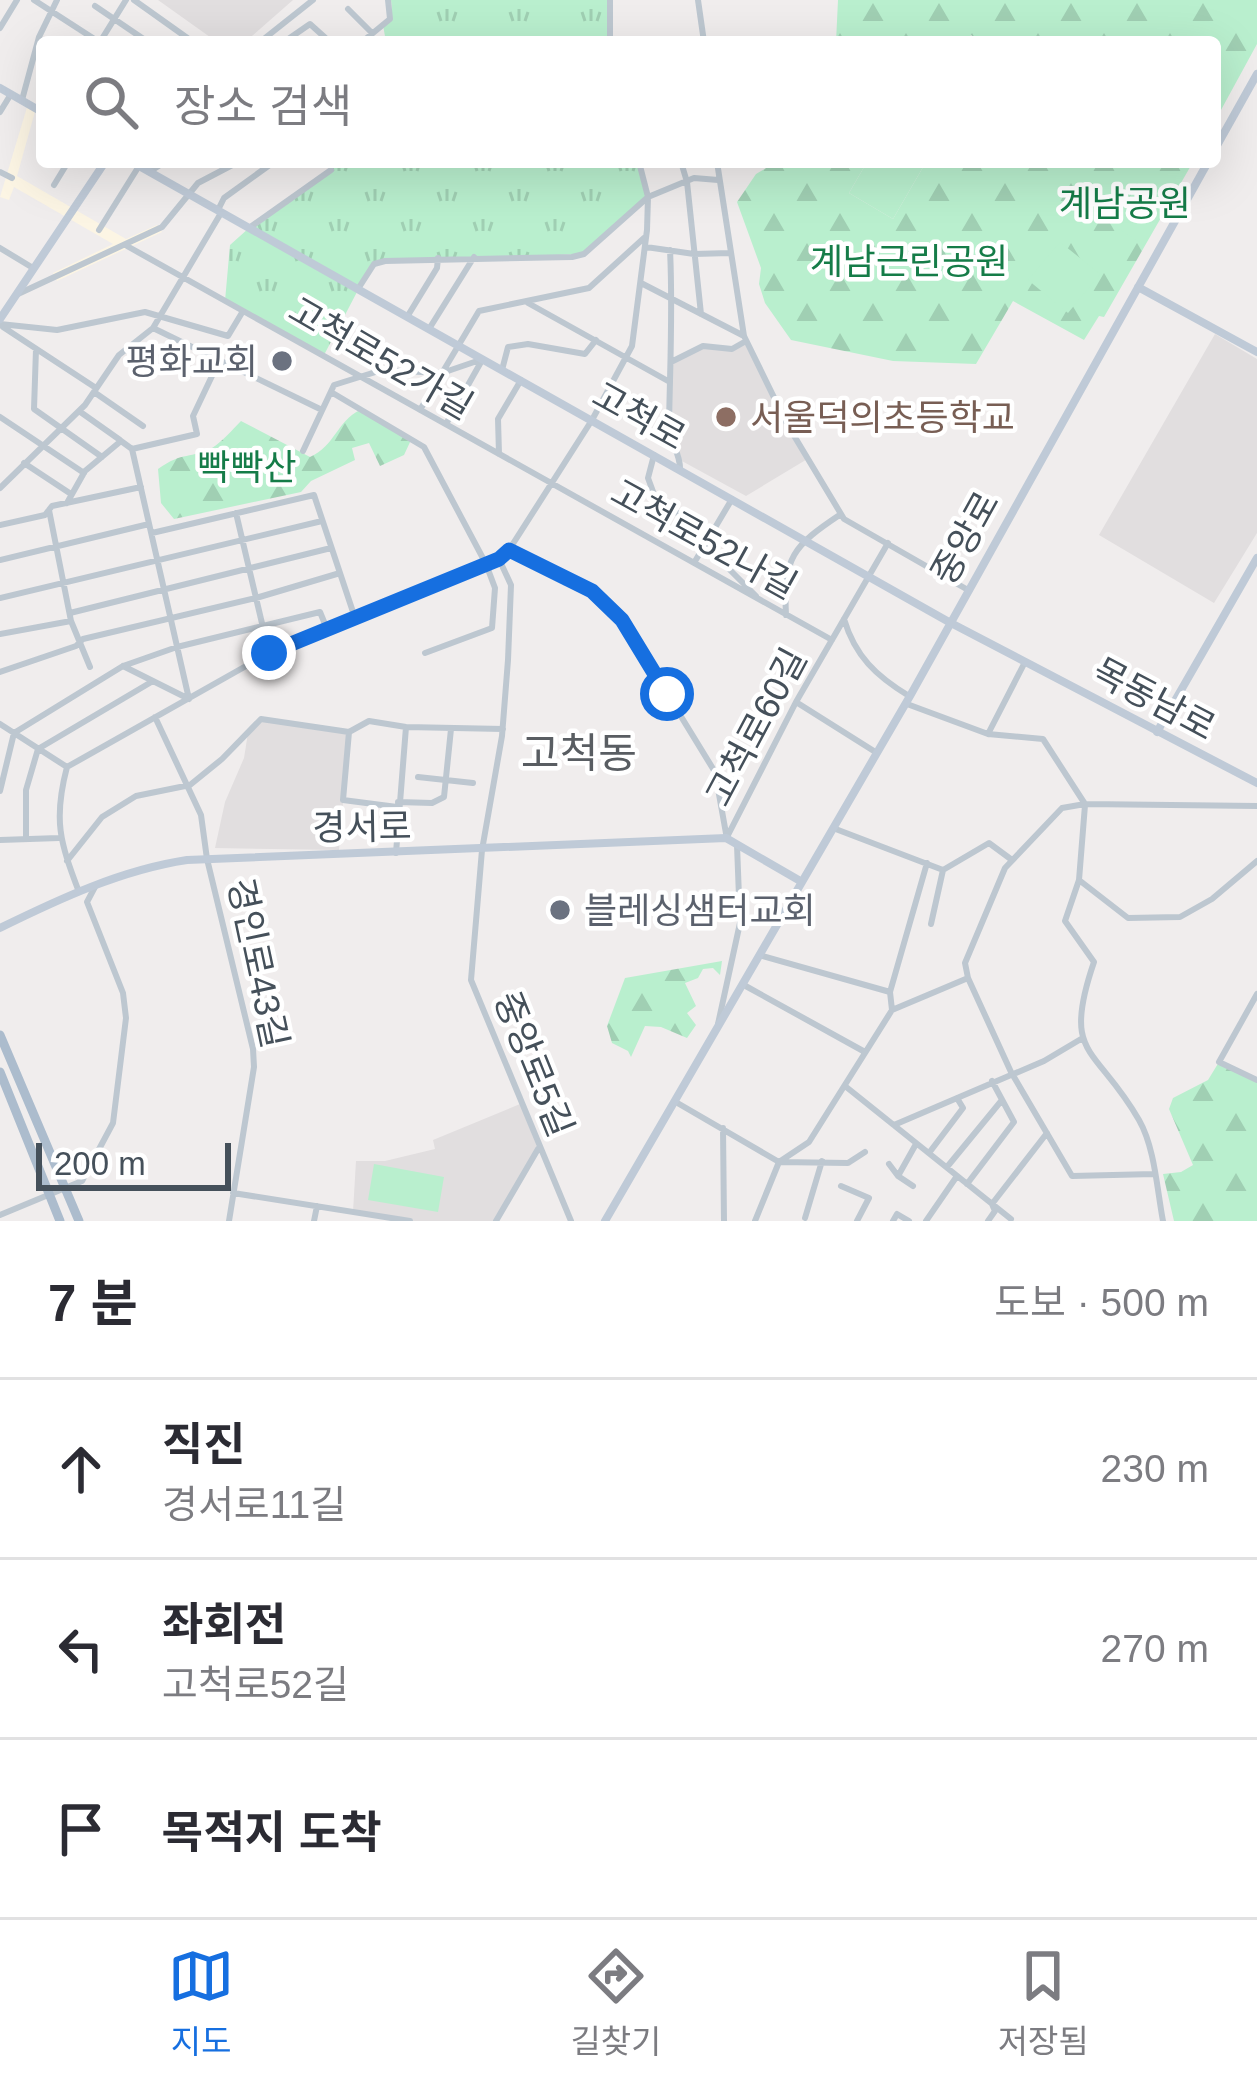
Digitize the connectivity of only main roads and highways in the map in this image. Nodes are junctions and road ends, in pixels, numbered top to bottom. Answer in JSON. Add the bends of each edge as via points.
{"nodes":[{"id":1,"x":1257,"y":74,"type":"edge"},
{"id":2,"x":0,"y":88,"type":"edge"},
{"id":3,"x":36,"y":108,"type":"edge"},
{"id":4,"x":1221,"y":138,"type":"edge"},
{"id":5,"x":100,"y":168,"type":"edge"},
{"id":6,"x":142,"y":168,"type":"edge"},
{"id":7,"x":1205,"y":168,"type":"edge"},
{"id":8,"x":1138,"y":287,"type":"junction"},
{"id":9,"x":0,"y":323,"type":"edge"},
{"id":10,"x":1257,"y":352,"type":"edge"},
{"id":11,"x":1257,"y":558,"type":"edge"},
{"id":12,"x":950,"y":622,"type":"junction"},
{"id":13,"x":1156,"y":732,"type":"junction"},
{"id":14,"x":1257,"y":783,"type":"edge"},
{"id":15,"x":802,"y":882,"type":"junction"},
{"id":16,"x":0,"y":928,"type":"edge"},
{"id":17,"x":0,"y":1034,"type":"edge"},
{"id":18,"x":0,"y":1072,"type":"edge"},
{"id":19,"x":60,"y":1221,"type":"edge"},
{"id":20,"x":80,"y":1221,"type":"edge"},
{"id":21,"x":604,"y":1221,"type":"edge"}],
"edges":[{"from":1,"to":4,"type":"main road"},
{"from":2,"to":3,"type":"main road"},
{"from":5,"to":9,"type":"main road"},
{"from":6,"to":12,"type":"main road","name":"고척로"},
{"from":7,"to":8,"type":"main road","name":"중앙로"},
{"from":8,"to":10,"type":"main road"},
{"from":8,"to":12,"type":"main road","name":"중앙로"},
{"from":11,"to":13,"type":"main road"},
{"from":12,"to":13,"type":"main road","name":"목동남로"},
{"from":12,"to":15,"type":"main road","name":"중앙로"},
{"from":13,"to":14,"type":"main road","name":"목동남로"},
{"from":15,"to":16,"type":"main road","name":"경서로","via":[[726,839],[207,859],[96,885]]},
{"from":15,"to":21,"type":"main road","name":"중앙로"},
{"from":17,"to":20,"type":"main road"},
{"from":18,"to":19,"type":"main road"}]}
